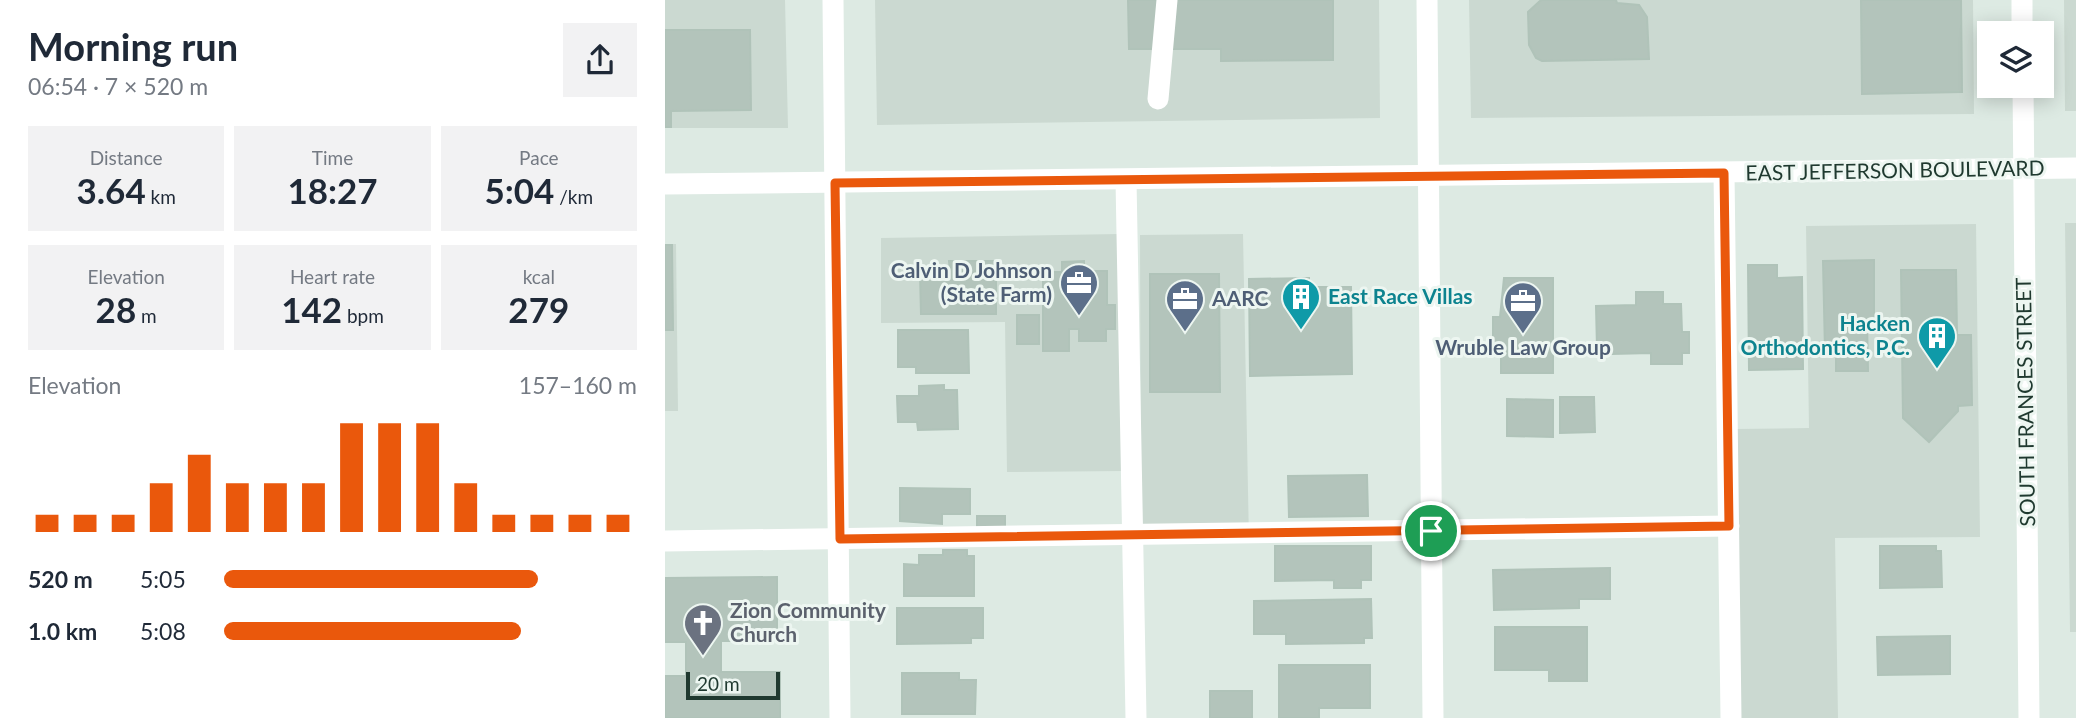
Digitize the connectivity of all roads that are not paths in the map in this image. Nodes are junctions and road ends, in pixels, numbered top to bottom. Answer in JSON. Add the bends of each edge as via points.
{"nodes":[{"id":1,"x":833,"y":0,"type":"edge"},
{"id":2,"x":1167,"y":0,"type":"edge"},
{"id":3,"x":1427,"y":0,"type":"edge"},
{"id":4,"x":2022,"y":0,"type":"edge"},
{"id":5,"x":2022,"y":21,"type":"edge"},
{"id":6,"x":2023,"y":98,"type":"edge"},
{"id":7,"x":1158,"y":99,"type":"dead end"},
{"id":8,"x":2076,"y":168,"type":"edge"},
{"id":9,"x":2024,"y":169,"type":"junction"},
{"id":10,"x":1724,"y":173,"type":"junction"},
{"id":11,"x":1428,"y":175,"type":"junction"},
{"id":12,"x":1126,"y":180,"type":"junction"},
{"id":13,"x":835,"y":183,"type":"junction"},
{"id":14,"x":665,"y":184,"type":"edge"},
{"id":15,"x":1729,"y":526,"type":"junction"},
{"id":16,"x":1431,"y":531,"type":"junction"},
{"id":17,"x":1133,"y":536,"type":"junction"},
{"id":18,"x":840,"y":539,"type":"junction"},
{"id":19,"x":665,"y":541,"type":"edge"},
{"id":20,"x":840,"y":718,"type":"edge"},
{"id":21,"x":1136,"y":718,"type":"edge"},
{"id":22,"x":1433,"y":718,"type":"edge"},
{"id":23,"x":1731,"y":718,"type":"edge"},
{"id":24,"x":2029,"y":718,"type":"edge"}],
"edges":[{"from":1,"to":13,"type":"street"},
{"from":2,"to":7,"type":"street"},
{"from":3,"to":11,"type":"street"},
{"from":4,"to":5,"type":"street"},
{"from":6,"to":9,"type":"street","name":"SOUTH FRANCES STREET"},
{"from":8,"to":9,"type":"street","name":"EAST JEFFERSON BOULEVARD"},
{"from":9,"to":10,"type":"street","name":"EAST JEFFERSON BOULEVARD"},
{"from":9,"to":24,"type":"street","name":"SOUTH FRANCES STREET"},
{"from":10,"to":11,"type":"street","name":"EAST JEFFERSON BOULEVARD"},
{"from":10,"to":15,"type":"street"},
{"from":11,"to":12,"type":"street","name":"EAST JEFFERSON BOULEVARD"},
{"from":11,"to":16,"type":"street"},
{"from":12,"to":13,"type":"street","name":"EAST JEFFERSON BOULEVARD"},
{"from":12,"to":17,"type":"street"},
{"from":13,"to":14,"type":"street","name":"EAST JEFFERSON BOULEVARD"},
{"from":13,"to":18,"type":"street"},
{"from":15,"to":16,"type":"street"},
{"from":15,"to":23,"type":"street"},
{"from":16,"to":17,"type":"street"},
{"from":16,"to":22,"type":"street"},
{"from":17,"to":18,"type":"street"},
{"from":17,"to":21,"type":"street"},
{"from":18,"to":19,"type":"street"},
{"from":18,"to":20,"type":"street"}]}
